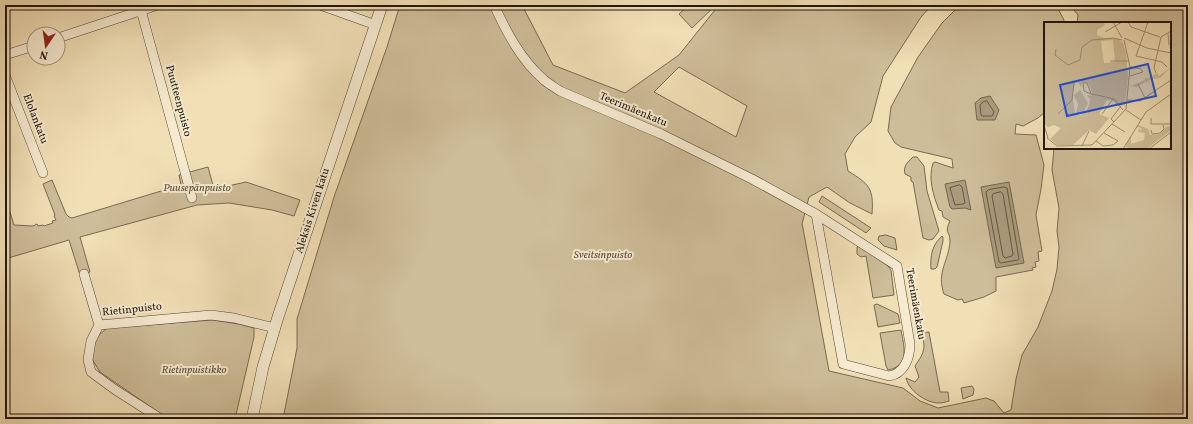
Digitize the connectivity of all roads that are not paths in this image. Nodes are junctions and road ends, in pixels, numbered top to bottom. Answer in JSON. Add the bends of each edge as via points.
{"nodes":[{"id":1,"x":158,"y":5,"type":"edge"},
{"id":2,"x":320,"y":5,"type":"edge"},
{"id":3,"x":382,"y":5,"type":"edge"},
{"id":4,"x":494,"y":5,"type":"edge"},
{"id":5,"x":141,"y":10,"type":"junction"},
{"id":6,"x":376,"y":25,"type":"junction"},
{"id":7,"x":66,"y":35,"type":"edge"},
{"id":8,"x":26,"y":48,"type":"edge"},
{"id":9,"x":5,"y":55,"type":"edge"},
{"id":10,"x":5,"y":75,"type":"edge"},
{"id":11,"x":43,"y":173,"type":"dead end"},
{"id":12,"x":192,"y":198,"type":"dead end"},
{"id":13,"x":816,"y":214,"type":"junction"},
{"id":14,"x":84,"y":274,"type":"dead end"},
{"id":15,"x":99,"y":324,"type":"junction"},
{"id":16,"x":275,"y":328,"type":"junction"},
{"id":17,"x":161,"y":419,"type":"edge"},
{"id":18,"x":252,"y":419,"type":"edge"}],
"edges":[{"from":1,"to":5,"type":"street"},
{"from":2,"to":6,"type":"street"},
{"from":3,"to":6,"type":"street","name":"Aleksis Kiven katu"},
{"from":4,"to":13,"type":"street","name":"Teerimäenkatu","via":[[505,29],[526,62],[545,81],[560,91],[661,134]]},
{"from":5,"to":7,"type":"street"},
{"from":5,"to":12,"type":"street","name":"Puutteenpuisto"},
{"from":6,"to":16,"type":"street","name":"Aleksis Kiven katu"},
{"from":8,"to":9,"type":"street"},
{"from":10,"to":11,"type":"street","name":"Elolankatu"},
{"from":13,"to":13,"type":"street","name":"Teerimäenkatu","via":[[843,364],[889,376],[894,375],[904,366],[910,352],[897,266]]},
{"from":14,"to":15,"type":"street"},
{"from":15,"to":16,"type":"street","name":"Rietinpuisto","via":[[211,315]]},
{"from":15,"to":17,"type":"street","name":"Rietinpuisto","via":[[91,341],[88,360],[92,372],[114,390]]},
{"from":16,"to":18,"type":"street","name":"Aleksis Kiven katu","via":[[263,367]]}]}
